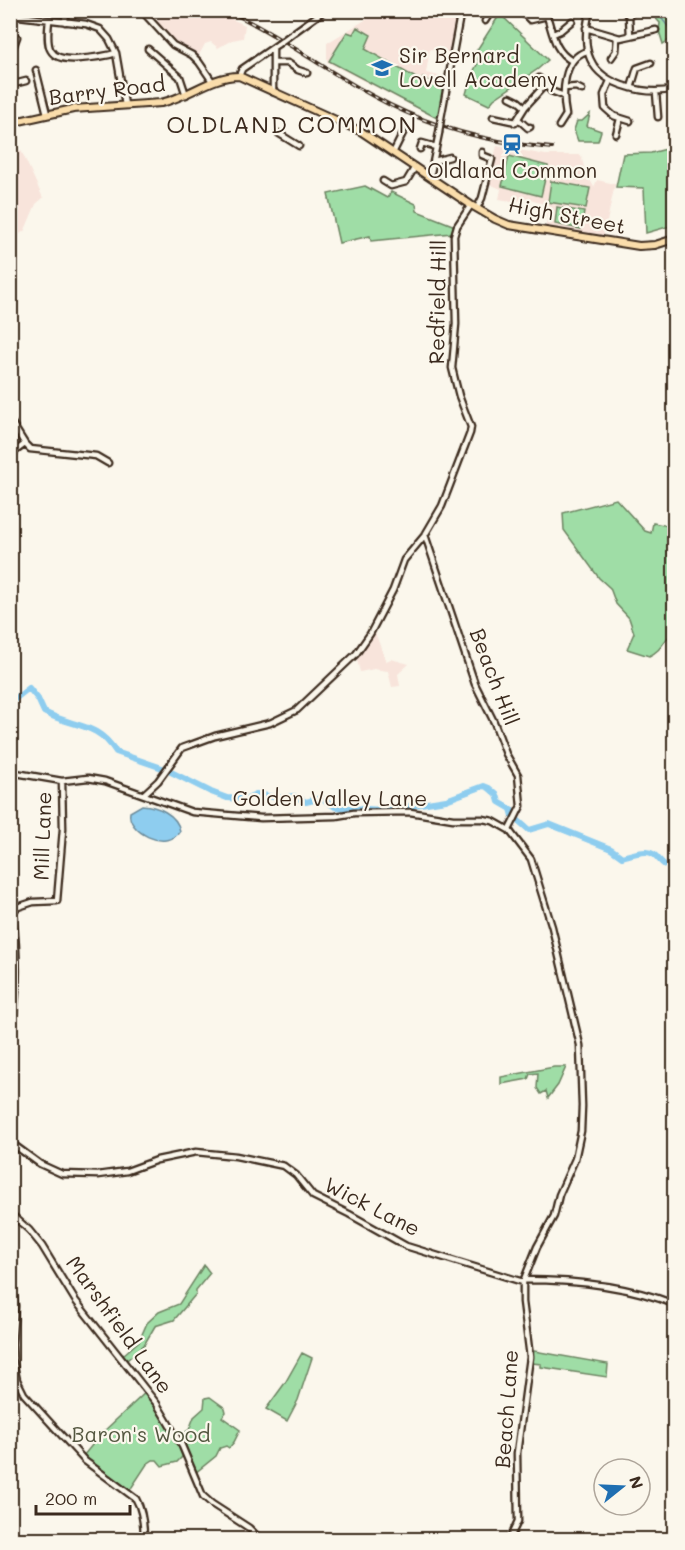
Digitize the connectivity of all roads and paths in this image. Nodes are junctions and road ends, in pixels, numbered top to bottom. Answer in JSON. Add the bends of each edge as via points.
{"nodes":[{"id":1,"x":66,"y":10,"type":"edge"},
{"id":2,"x":141,"y":10,"type":"edge"},
{"id":3,"x":461,"y":10,"type":"edge"},
{"id":4,"x":492,"y":10,"type":"edge"},
{"id":5,"x":590,"y":10,"type":"edge"},
{"id":6,"x":622,"y":10,"type":"edge"},
{"id":7,"x":323,"y":11,"type":"edge"},
{"id":8,"x":522,"y":12,"type":"edge"},
{"id":9,"x":14,"y":14,"type":"edge"},
{"id":10,"x":547,"y":14,"type":"edge"},
{"id":11,"x":49,"y":20,"type":"junction"},
{"id":12,"x":485,"y":21,"type":"dead end"},
{"id":13,"x":65,"y":22,"type":"junction"},
{"id":14,"x":572,"y":22,"type":"dead end"},
{"id":15,"x":586,"y":28,"type":"junction"},
{"id":16,"x":656,"y":30,"type":"dead end"},
{"id":17,"x":553,"y":34,"type":"junction"},
{"id":18,"x":630,"y":36,"type":"junction"},
{"id":19,"x":17,"y":38,"type":"dead end"},
{"id":20,"x":617,"y":38,"type":"junction"},
{"id":21,"x":273,"y":48,"type":"junction"},
{"id":22,"x":587,"y":51,"type":"junction"},
{"id":23,"x":149,"y":52,"type":"dead end"},
{"id":24,"x":116,"y":53,"type":"junction"},
{"id":25,"x":10,"y":56,"type":"edge"},
{"id":26,"x":610,"y":58,"type":"dead end"},
{"id":27,"x":572,"y":61,"type":"junction"},
{"id":28,"x":273,"y":63,"type":"junction"},
{"id":29,"x":647,"y":63,"type":"dead end"},
{"id":30,"x":36,"y":70,"type":"dead end"},
{"id":31,"x":307,"y":73,"type":"dead end"},
{"id":32,"x":239,"y":76,"type":"junction"},
{"id":33,"x":539,"y":78,"type":"dead end"},
{"id":34,"x":24,"y":80,"type":"dead end"},
{"id":35,"x":212,"y":81,"type":"junction"},
{"id":36,"x":610,"y":81,"type":"junction"},
{"id":37,"x":10,"y":85,"type":"edge"},
{"id":38,"x":545,"y":85,"type":"junction"},
{"id":39,"x":565,"y":88,"type":"junction"},
{"id":40,"x":631,"y":88,"type":"junction"},
{"id":41,"x":675,"y":89,"type":"edge"},
{"id":42,"x":582,"y":90,"type":"dead end"},
{"id":43,"x":273,"y":92,"type":"junction"},
{"id":44,"x":656,"y":92,"type":"junction"},
{"id":45,"x":186,"y":95,"type":"junction"},
{"id":46,"x":564,"y":96,"type":"junction"},
{"id":47,"x":510,"y":97,"type":"dead end"},
{"id":48,"x":125,"y":105,"type":"junction"},
{"id":49,"x":556,"y":105,"type":"dead end"},
{"id":50,"x":563,"y":105,"type":"junction"},
{"id":51,"x":525,"y":107,"type":"junction"},
{"id":52,"x":47,"y":114,"type":"junction"},
{"id":53,"x":566,"y":115,"type":"junction"},
{"id":54,"x":573,"y":116,"type":"dead end"},
{"id":55,"x":493,"y":117,"type":"dead end"},
{"id":56,"x":657,"y":117,"type":"dead end"},
{"id":57,"x":620,"y":119,"type":"junction"},
{"id":58,"x":516,"y":121,"type":"junction"},
{"id":59,"x":630,"y":121,"type":"dead end"},
{"id":60,"x":10,"y":123,"type":"edge"},
{"id":61,"x":560,"y":126,"type":"dead end"},
{"id":62,"x":530,"y":127,"type":"dead end"},
{"id":63,"x":404,"y":130,"type":"dead end"},
{"id":64,"x":278,"y":133,"type":"dead end"},
{"id":65,"x":616,"y":134,"type":"dead end"},
{"id":66,"x":299,"y":146,"type":"dead end"},
{"id":67,"x":436,"y":147,"type":"junction"},
{"id":68,"x":420,"y":149,"type":"dead end"},
{"id":69,"x":482,"y":152,"type":"dead end"},
{"id":70,"x":393,"y":153,"type":"junction"},
{"id":71,"x":450,"y":157,"type":"dead end"},
{"id":72,"x":434,"y":161,"type":"junction"},
{"id":73,"x":415,"y":167,"type":"junction"},
{"id":74,"x":430,"y":177,"type":"junction"},
{"id":75,"x":383,"y":181,"type":"dead end"},
{"id":76,"x":474,"y":207,"type":"junction"},
{"id":77,"x":675,"y":239,"type":"edge"},
{"id":78,"x":10,"y":420,"type":"edge"},
{"id":79,"x":25,"y":444,"type":"junction"},
{"id":80,"x":10,"y":455,"type":"edge"},
{"id":81,"x":108,"y":463,"type":"dead end"},
{"id":82,"x":425,"y":535,"type":"junction"},
{"id":83,"x":10,"y":772,"type":"edge"},
{"id":84,"x":62,"y":781,"type":"junction"},
{"id":85,"x":144,"y":794,"type":"junction"},
{"id":86,"x":509,"y":830,"type":"junction"},
{"id":87,"x":10,"y":1037,"type":"edge"},
{"id":88,"x":10,"y":1143,"type":"edge"},
{"id":89,"x":10,"y":1213,"type":"edge"},
{"id":90,"x":10,"y":1263,"type":"edge"},
{"id":91,"x":524,"y":1281,"type":"junction"},
{"id":92,"x":675,"y":1304,"type":"edge"},
{"id":93,"x":144,"y":1539,"type":"edge"},
{"id":94,"x":261,"y":1539,"type":"edge"},
{"id":95,"x":509,"y":1539,"type":"edge"}],
"edges":[{"from":1,"to":13,"type":"street"},
{"from":2,"to":35,"type":"street","via":[[172,45],[199,62]]},
{"from":3,"to":67,"type":"street","bridge":true},
{"from":4,"to":12,"type":"street"},
{"from":5,"to":15,"type":"street"},
{"from":6,"to":18,"type":"street","via":[[629,16]]},
{"from":7,"to":21,"type":"street","bridge":true},
{"from":8,"to":10,"type":"street","via":[[530,20]]},
{"from":9,"to":11,"type":"street"},
{"from":10,"to":17,"type":"street"},
{"from":11,"to":13,"type":"street"},
{"from":11,"to":24,"type":"street","via":[[49,44],[57,58],[83,59]]},
{"from":13,"to":24,"type":"street","via":[[100,29]]},
{"from":14,"to":17,"type":"street"},
{"from":15,"to":20,"type":"street"},
{"from":15,"to":22,"type":"street"},
{"from":16,"to":18,"type":"street"},
{"from":17,"to":27,"type":"street","via":[[558,50]]},
{"from":18,"to":20,"type":"street"},
{"from":19,"to":25,"type":"street"},
{"from":20,"to":26,"type":"street","via":[[616,51]]},
{"from":21,"to":28,"type":"street"},
{"from":21,"to":32,"type":"street","via":[[242,69]]},
{"from":22,"to":27,"type":"street"},
{"from":22,"to":36,"type":"street","via":[[595,69]]},
{"from":23,"to":45,"type":"street","via":[[180,77]]},
{"from":24,"to":48,"type":"street"},
{"from":27,"to":39,"type":"street"},
{"from":28,"to":31,"type":"street","via":[[290,64]]},
{"from":28,"to":43,"type":"street"},
{"from":29,"to":40,"type":"street","via":[[635,67]]},
{"from":30,"to":52,"type":"street"},
{"from":32,"to":35,"type":"main road","name":"Barry Road"},
{"from":32,"to":43,"type":"main road","name":"High Street"},
{"from":33,"to":38,"type":"street"},
{"from":34,"to":37,"type":"street"},
{"from":35,"to":45,"type":"main road","name":"Barry Road"},
{"from":36,"to":40,"type":"street"},
{"from":36,"to":57,"type":"street","via":[[604,103],[608,112]]},
{"from":38,"to":46,"type":"street"},
{"from":38,"to":51,"type":"street"},
{"from":39,"to":42,"type":"street"},
{"from":39,"to":46,"type":"street"},
{"from":40,"to":44,"type":"street"},
{"from":41,"to":44,"type":"street"},
{"from":43,"to":70,"type":"main road","name":"High Street","via":[[362,132]]},
{"from":44,"to":56,"type":"street"},
{"from":45,"to":48,"type":"main road","name":"Barry Road","via":[[161,103]]},
{"from":46,"to":50,"type":"street"},
{"from":47,"to":51,"type":"street"},
{"from":48,"to":52,"type":"main road","name":"Barry Road"},
{"from":49,"to":50,"type":"street"},
{"from":50,"to":53,"type":"street"},
{"from":51,"to":58,"type":"street"},
{"from":52,"to":60,"type":"main road","name":"Barry Road"},
{"from":53,"to":54,"type":"street"},
{"from":53,"to":61,"type":"street"},
{"from":55,"to":58,"type":"street"},
{"from":57,"to":59,"type":"street"},
{"from":57,"to":65,"type":"street"},
{"from":58,"to":62,"type":"street"},
{"from":63,"to":70,"type":"street"},
{"from":64,"to":66,"type":"street"},
{"from":67,"to":68,"type":"street","via":[[422,143]]},
{"from":67,"to":72,"type":"street"},
{"from":69,"to":76,"type":"street","name":"Redfield Hill","via":[[492,159],[481,202]]},
{"from":70,"to":73,"type":"main road","name":"High Street"},
{"from":71,"to":72,"type":"street"},
{"from":72,"to":74,"type":"street"},
{"from":73,"to":74,"type":"main road","name":"High Street"},
{"from":73,"to":75,"type":"street","via":[[406,182],[391,186]]},
{"from":74,"to":76,"type":"main road","name":"High Street"},
{"from":76,"to":77,"type":"main road","name":"High Street","via":[[509,225],[607,242],[646,246]]},
{"from":76,"to":82,"type":"street","name":"Redfield Hill","via":[[457,226],[454,236],[456,324],[452,354],[455,382],[471,427],[442,506]]},
{"from":78,"to":79,"type":"street"},
{"from":79,"to":80,"type":"street"},
{"from":79,"to":81,"type":"street","via":[[34,450],[96,456]]},
{"from":82,"to":85,"type":"street","name":"Redfield Hill","via":[[405,560],[389,600],[356,654],[297,710],[270,723],[191,743],[178,751]]},
{"from":82,"to":86,"type":"street","name":"Beach Hill","via":[[475,684],[518,775],[521,806]]},
{"from":83,"to":84,"type":"street","name":"Golden Valley Lane"},
{"from":84,"to":85,"type":"street","name":"Golden Valley Lane","via":[[94,779]]},
{"from":84,"to":87,"type":"street","name":"Mill Lane","via":[[57,901],[23,904],[14,910],[16,1012]]},
{"from":85,"to":86,"type":"street","name":"Golden Valley Lane","via":[[192,812],[261,818],[410,812],[483,819]]},
{"from":86,"to":91,"type":"street","via":[[526,850],[537,874],[581,1053],[582,1119],[578,1150]]},
{"from":88,"to":91,"type":"street","name":"Wick Lane","via":[[62,1174],[127,1171],[196,1152],[236,1155],[284,1166],[313,1196],[406,1246]]},
{"from":89,"to":94,"type":"street","name":"Marshfield Lane","via":[[42,1246],[75,1300],[157,1404],[182,1446],[203,1496]]},
{"from":90,"to":93,"type":"street","via":[[17,1380],[24,1394],[85,1461],[135,1499]]},
{"from":91,"to":92,"type":"street","name":"Wick Lane","via":[[587,1283],[634,1291]]},
{"from":91,"to":95,"type":"street","name":"Beach Lane","via":[[530,1357],[517,1453],[519,1515]]}]}
